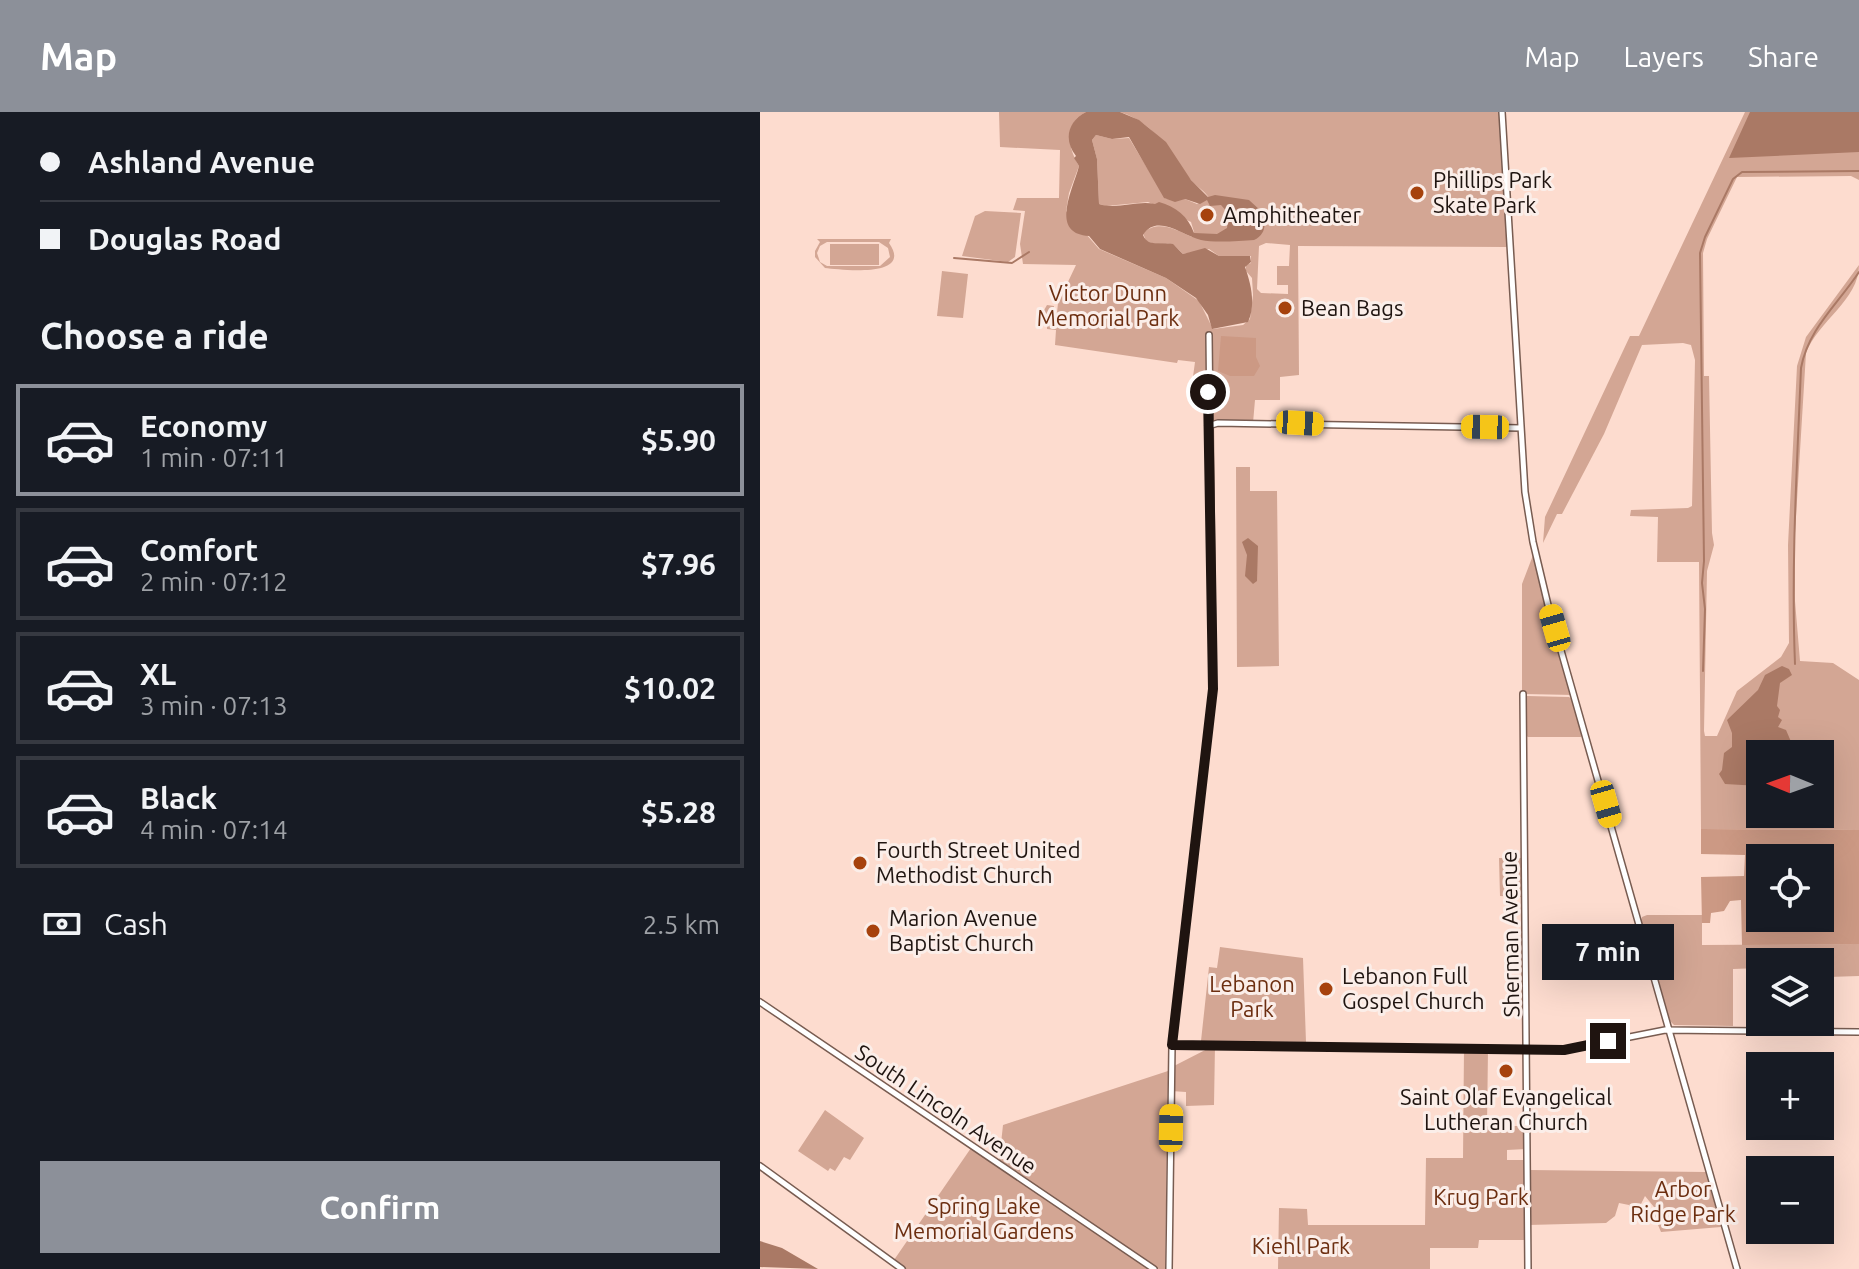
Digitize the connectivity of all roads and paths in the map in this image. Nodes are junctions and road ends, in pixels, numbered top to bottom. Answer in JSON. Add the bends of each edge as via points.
{"nodes":[{"id":1,"x":1502,"y":112,"type":"edge"},
{"id":2,"x":1209,"y":335,"type":"dead end"},
{"id":3,"x":1208,"y":426,"type":"junction"},
{"id":4,"x":1521,"y":428,"type":"junction"},
{"id":5,"x":1523,"y":694,"type":"dead end"},
{"id":6,"x":760,"y":1002,"type":"edge"},
{"id":7,"x":1670,"y":1030,"type":"junction"},
{"id":8,"x":1859,"y":1032,"type":"edge"},
{"id":9,"x":1172,"y":1045,"type":"junction"},
{"id":10,"x":1527,"y":1049,"type":"junction"},
{"id":11,"x":760,"y":1166,"type":"edge"},
{"id":12,"x":902,"y":1269,"type":"edge"},
{"id":13,"x":1154,"y":1269,"type":"edge"},
{"id":14,"x":1169,"y":1269,"type":"edge"},
{"id":15,"x":1528,"y":1269,"type":"edge"},
{"id":16,"x":1737,"y":1269,"type":"edge"}],
"edges":[{"from":1,"to":4,"type":"street"},
{"from":2,"to":3,"type":"street"},
{"from":3,"to":4,"type":"street"},
{"from":3,"to":9,"type":"street","via":[[1213,689]]},
{"from":4,"to":7,"type":"street","via":[[1526,509],[1537,561]]},
{"from":5,"to":10,"type":"street","name":"Sherman Avenue"},
{"from":6,"to":13,"type":"street","name":"South Lincoln Avenue"},
{"from":7,"to":8,"type":"street"},
{"from":7,"to":10,"type":"street","via":[[1564,1050]]},
{"from":7,"to":16,"type":"street"},
{"from":9,"to":10,"type":"street"},
{"from":9,"to":14,"type":"street"},
{"from":10,"to":15,"type":"street","name":"Sherman Avenue"},
{"from":11,"to":12,"type":"street"}]}
